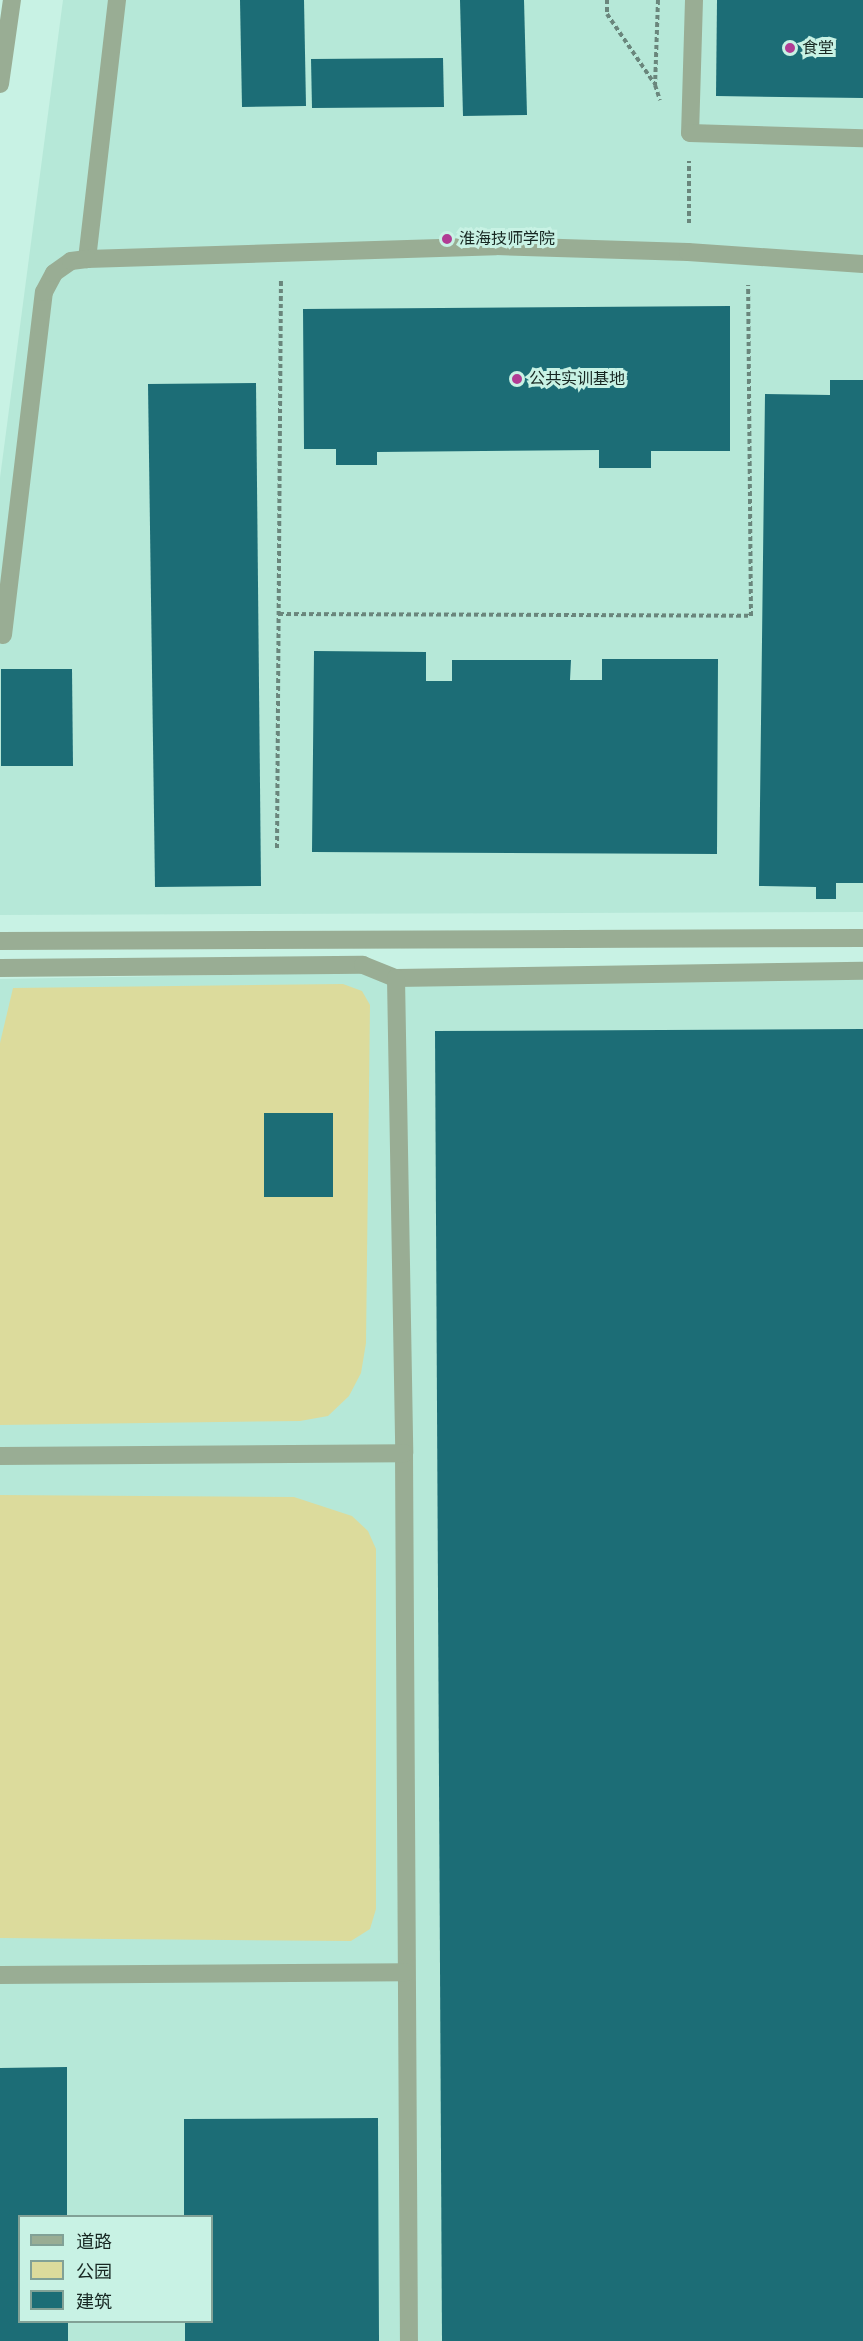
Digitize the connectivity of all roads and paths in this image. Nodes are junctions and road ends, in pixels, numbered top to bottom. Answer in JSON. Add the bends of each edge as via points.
{"nodes":[{"id":1,"x":12,"y":0,"type":"edge"},
{"id":2,"x":117,"y":0,"type":"edge"},
{"id":3,"x":607,"y":0,"type":"edge"},
{"id":4,"x":694,"y":0,"type":"edge"},
{"id":5,"x":0,"y":84,"type":"edge"},
{"id":6,"x":655,"y":85,"type":"dead end"},
{"id":7,"x":690,"y":133,"type":"junction"},
{"id":8,"x":863,"y":138,"type":"edge"},
{"id":9,"x":281,"y":251,"type":"junction"},
{"id":10,"x":688,"y":252,"type":"junction"},
{"id":11,"x":748,"y":256,"type":"junction"},
{"id":12,"x":87,"y":259,"type":"junction"},
{"id":13,"x":863,"y":264,"type":"edge"},
{"id":14,"x":279,"y":614,"type":"junction"},
{"id":15,"x":3,"y":635,"type":"dead end"},
{"id":16,"x":277,"y":848,"type":"dead end"},
{"id":17,"x":863,"y":938,"type":"edge"},
{"id":18,"x":0,"y":941,"type":"edge"},
{"id":19,"x":0,"y":968,"type":"edge"},
{"id":20,"x":863,"y":971,"type":"edge"},
{"id":21,"x":396,"y":978,"type":"junction"},
{"id":22,"x":404,"y":1453,"type":"junction"},
{"id":23,"x":0,"y":1456,"type":"edge"},
{"id":24,"x":406,"y":1972,"type":"junction"},
{"id":25,"x":0,"y":1975,"type":"edge"},
{"id":26,"x":409,"y":2341,"type":"edge"}],
"edges":[{"from":1,"to":5,"type":"street"},
{"from":2,"to":12,"type":"street"},
{"from":3,"to":6,"type":"path","via":[[607,14]]},
{"from":4,"to":7,"type":"street"},
{"from":7,"to":8,"type":"street"},
{"from":7,"to":10,"type":"path"},
{"from":9,"to":10,"type":"street","via":[[496,246]]},
{"from":9,"to":12,"type":"street"},
{"from":9,"to":14,"type":"path"},
{"from":10,"to":11,"type":"street"},
{"from":11,"to":13,"type":"street"},
{"from":11,"to":14,"type":"path","via":[[751,616]]},
{"from":12,"to":15,"type":"street","via":[[70,261],[54,273],[44,292]]},
{"from":14,"to":16,"type":"path"},
{"from":17,"to":18,"type":"street"},
{"from":19,"to":21,"type":"street","via":[[363,965]]},
{"from":20,"to":21,"type":"street"},
{"from":21,"to":22,"type":"street"},
{"from":22,"to":23,"type":"street"},
{"from":22,"to":24,"type":"street"},
{"from":24,"to":25,"type":"street"},
{"from":24,"to":26,"type":"street"}]}
